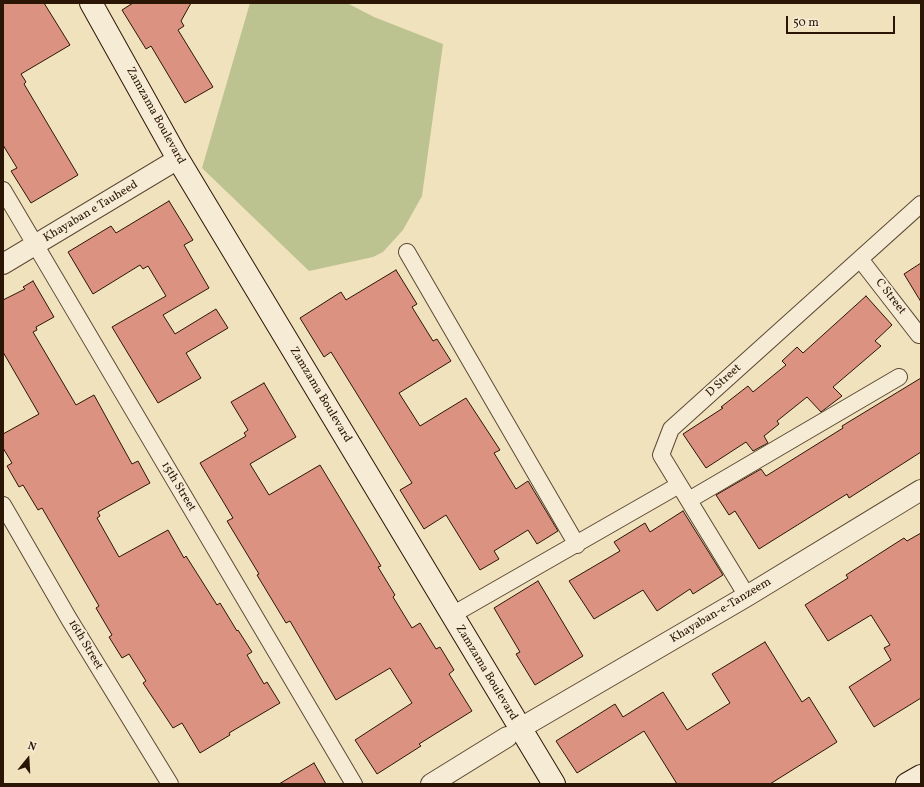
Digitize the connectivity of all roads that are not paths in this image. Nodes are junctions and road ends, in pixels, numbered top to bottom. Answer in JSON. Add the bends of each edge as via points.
{"nodes":[{"id":1,"x":76,"y":3,"type":"edge"},
{"id":2,"x":91,"y":3,"type":"edge"},
{"id":3,"x":172,"y":162,"type":"junction"},
{"id":4,"x":3,"y":190,"type":"edge"},
{"id":5,"x":921,"y":204,"type":"edge"},
{"id":6,"x":35,"y":245,"type":"junction"},
{"id":7,"x":407,"y":252,"type":"dead end"},
{"id":8,"x":860,"y":259,"type":"junction"},
{"id":9,"x":3,"y":264,"type":"edge"},
{"id":10,"x":921,"y":334,"type":"edge"},
{"id":11,"x":899,"y":377,"type":"dead end"},
{"id":12,"x":679,"y":485,"type":"junction"},
{"id":13,"x":921,"y":490,"type":"edge"},
{"id":14,"x":689,"y":500,"type":"junction"},
{"id":15,"x":3,"y":505,"type":"edge"},
{"id":16,"x":577,"y":545,"type":"junction"},
{"id":17,"x":747,"y":596,"type":"junction"},
{"id":18,"x":452,"y":615,"type":"junction"},
{"id":19,"x":513,"y":733,"type":"junction"},
{"id":20,"x":921,"y":776,"type":"edge"},
{"id":21,"x":170,"y":784,"type":"edge"},
{"id":22,"x":354,"y":784,"type":"edge"},
{"id":23,"x":431,"y":784,"type":"edge"},
{"id":24,"x":536,"y":784,"type":"edge"},
{"id":25,"x":554,"y":784,"type":"edge"},
{"id":26,"x":907,"y":784,"type":"edge"}],
"edges":[{"from":1,"to":3,"type":"main road","name":"Zamzama Boulevard"},
{"from":2,"to":3,"type":"main road","name":"Zamzama Boulevard"},
{"from":3,"to":6,"type":"street","name":"Khayaban e Tauheed"},
{"from":3,"to":18,"type":"main road","name":"Zamzama Boulevard"},
{"from":3,"to":19,"type":"main road","name":"Zamzama Boulevard"},
{"from":4,"to":6,"type":"street","name":"15th Street"},
{"from":5,"to":8,"type":"street","name":"D Street"},
{"from":6,"to":9,"type":"street","name":"Khayaban e Tauheed"},
{"from":6,"to":22,"type":"street","name":"15th Street"},
{"from":7,"to":16,"type":"street"},
{"from":8,"to":10,"type":"street","name":"C Street","via":[[919,335]]},
{"from":8,"to":12,"type":"street","name":"D Street","via":[[671,429],[661,455]]},
{"from":11,"to":14,"type":"street"},
{"from":12,"to":14,"type":"street","name":"D Street"},
{"from":12,"to":16,"type":"street"},
{"from":13,"to":17,"type":"street","name":"Khayaban-e-Tanzeem"},
{"from":14,"to":17,"type":"street","name":"D Street"},
{"from":15,"to":21,"type":"street","name":"16th Street"},
{"from":16,"to":18,"type":"street"},
{"from":17,"to":19,"type":"street","name":"Khayaban-e-Tanzeem"},
{"from":18,"to":19,"type":"main road","name":"Zamzama Boulevard"},
{"from":19,"to":23,"type":"street","name":"Khayaban-e-Tanzeem"},
{"from":19,"to":24,"type":"main road","name":"Zamzama Boulevard"},
{"from":19,"to":25,"type":"main road","name":"Zamzama Boulevard"},
{"from":20,"to":26,"type":"main road"}]}
